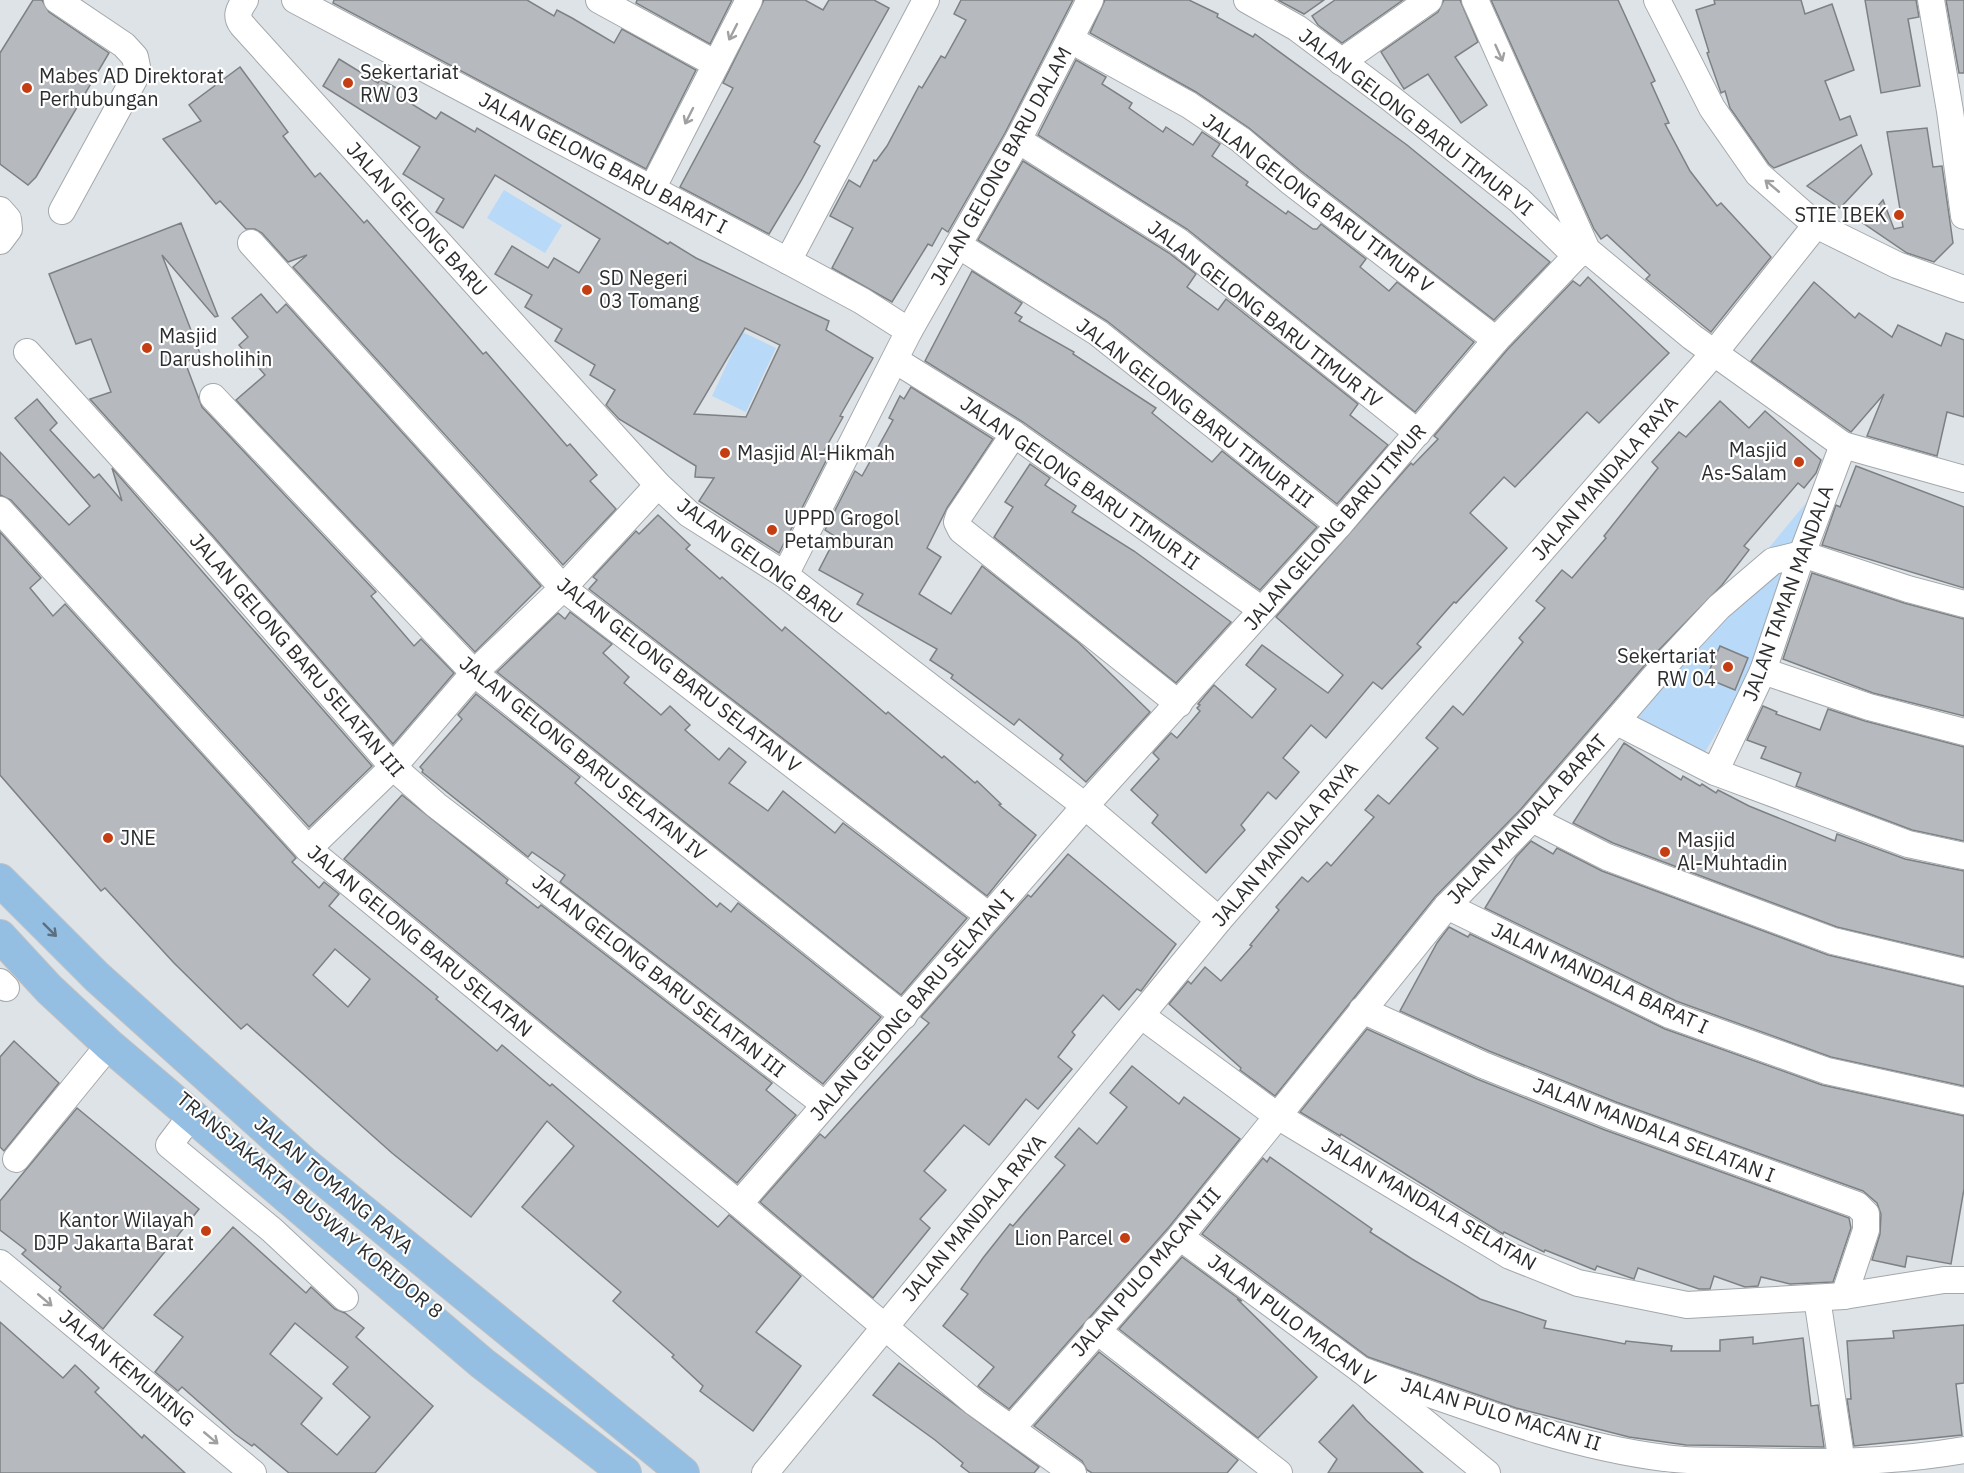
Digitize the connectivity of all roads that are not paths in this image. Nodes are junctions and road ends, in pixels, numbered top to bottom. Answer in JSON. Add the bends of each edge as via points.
{"nodes":[{"id":1,"x":57,"y":0,"type":"edge"},
{"id":2,"x":295,"y":0,"type":"edge"},
{"id":3,"x":598,"y":0,"type":"edge"},
{"id":4,"x":749,"y":0,"type":"edge"},
{"id":5,"x":926,"y":0,"type":"edge"},
{"id":6,"x":1090,"y":0,"type":"edge"},
{"id":7,"x":1247,"y":0,"type":"edge"},
{"id":8,"x":1429,"y":0,"type":"edge"},
{"id":9,"x":1475,"y":0,"type":"edge"},
{"id":10,"x":1931,"y":0,"type":"edge"},
{"id":11,"x":1664,"y":3,"type":"edge"},
{"id":12,"x":242,"y":5,"type":"edge"},
{"id":13,"x":1071,"y":40,"type":"junction"},
{"id":14,"x":1341,"y":62,"type":"junction"},
{"id":15,"x":716,"y":64,"type":"junction"},
{"id":16,"x":1957,"y":110,"type":"edge"},
{"id":17,"x":1018,"y":140,"type":"junction"},
{"id":18,"x":652,"y":189,"type":"junction"},
{"id":19,"x":0,"y":210,"type":"edge"},
{"id":20,"x":62,"y":211,"type":"dead end"},
{"id":21,"x":1964,"y":216,"type":"edge"},
{"id":22,"x":1816,"y":225,"type":"junction"},
{"id":23,"x":0,"y":241,"type":"edge"},
{"id":24,"x":251,"y":243,"type":"dead end"},
{"id":25,"x":958,"y":245,"type":"junction"},
{"id":26,"x":1582,"y":253,"type":"junction"},
{"id":27,"x":788,"y":261,"type":"junction"},
{"id":28,"x":1964,"y":289,"type":"edge"},
{"id":29,"x":909,"y":331,"type":"junction"},
{"id":30,"x":1496,"y":340,"type":"junction"},
{"id":31,"x":27,"y":352,"type":"dead end"},
{"id":32,"x":1715,"y":352,"type":"junction"},
{"id":33,"x":895,"y":360,"type":"junction"},
{"id":34,"x":213,"y":397,"type":"dead end"},
{"id":35,"x":1418,"y":433,"type":"junction"},
{"id":36,"x":1014,"y":434,"type":"junction"},
{"id":37,"x":1843,"y":445,"type":"junction"},
{"id":38,"x":1964,"y":479,"type":"edge"},
{"id":39,"x":658,"y":485,"type":"junction"},
{"id":40,"x":0,"y":510,"type":"edge"},
{"id":41,"x":1339,"y":525,"type":"junction"},
{"id":42,"x":1802,"y":554,"type":"junction"},
{"id":43,"x":785,"y":575,"type":"junction"},
{"id":44,"x":563,"y":588,"type":"junction"},
{"id":45,"x":1964,"y":604,"type":"edge"},
{"id":46,"x":1262,"y":610,"type":"junction"},
{"id":47,"x":1764,"y":671,"type":"junction"},
{"id":48,"x":474,"y":673,"type":"junction"},
{"id":49,"x":1179,"y":704,"type":"junction"},
{"id":50,"x":1617,"y":722,"type":"junction"},
{"id":51,"x":1964,"y":732,"type":"edge"},
{"id":52,"x":393,"y":767,"type":"junction"},
{"id":53,"x":1715,"y":772,"type":"junction"},
{"id":54,"x":1085,"y":806,"type":"junction"},
{"id":55,"x":1532,"y":819,"type":"junction"},
{"id":56,"x":308,"y":849,"type":"junction"},
{"id":57,"x":1964,"y":856,"type":"edge"},
{"id":58,"x":0,"y":880,"type":"edge"},
{"id":59,"x":1447,"y":906,"type":"junction"},
{"id":60,"x":989,"y":916,"type":"junction"},
{"id":61,"x":1219,"y":920,"type":"junction"},
{"id":62,"x":0,"y":922,"type":"edge"},
{"id":63,"x":0,"y":936,"type":"edge"},
{"id":64,"x":1964,"y":972,"type":"edge"},
{"id":65,"x":97,"y":977,"type":"junction"},
{"id":66,"x":1362,"y":1010,"type":"junction"},
{"id":67,"x":903,"y":1016,"type":"junction"},
{"id":68,"x":1142,"y":1016,"type":"junction"},
{"id":69,"x":109,"y":1045,"type":"junction"},
{"id":70,"x":1964,"y":1101,"type":"edge"},
{"id":71,"x":824,"y":1104,"type":"junction"},
{"id":72,"x":1276,"y":1115,"type":"junction"},
{"id":73,"x":191,"y":1116,"type":"junction"},
{"id":74,"x":16,"y":1159,"type":"dead end"},
{"id":75,"x":289,"y":1199,"type":"junction"},
{"id":76,"x":739,"y":1204,"type":"junction"},
{"id":77,"x":272,"y":1230,"type":"junction"},
{"id":78,"x":1180,"y":1237,"type":"junction"},
{"id":79,"x":0,"y":1263,"type":"edge"},
{"id":80,"x":1964,"y":1280,"type":"edge"},
{"id":81,"x":1844,"y":1296,"type":"junction"},
{"id":82,"x":345,"y":1298,"type":"dead end"},
{"id":83,"x":1817,"y":1298,"type":"junction"},
{"id":84,"x":884,"y":1326,"type":"junction"},
{"id":85,"x":1096,"y":1330,"type":"junction"},
{"id":86,"x":1361,"y":1370,"type":"junction"},
{"id":87,"x":1013,"y":1427,"type":"junction"},
{"id":88,"x":1964,"y":1450,"type":"edge"},
{"id":89,"x":1842,"y":1464,"type":"junction"},
{"id":90,"x":1917,"y":1465,"type":"edge"},
{"id":91,"x":618,"y":1470,"type":"edge"},
{"id":92,"x":772,"y":1470,"type":"edge"},
{"id":93,"x":253,"y":1473,"type":"edge"},
{"id":94,"x":670,"y":1473,"type":"edge"},
{"id":95,"x":683,"y":1473,"type":"edge"},
{"id":96,"x":1072,"y":1473,"type":"edge"},
{"id":97,"x":1279,"y":1473,"type":"edge"},
{"id":98,"x":1487,"y":1473,"type":"edge"}],
"edges":[{"from":1,"to":20,"type":"street","via":[[124,45],[135,57],[138,72]]},
{"from":2,"to":18,"type":"street","name":"JALAN GELONG BARU BARAT I"},
{"from":3,"to":15,"type":"street"},
{"from":4,"to":15,"type":"street","one_way":true},
{"from":5,"to":27,"type":"street"},
{"from":6,"to":13,"type":"street","name":"JALAN GELONG BARU DALAM"},
{"from":7,"to":14,"type":"street","name":"JALAN GELONG BARU TIMUR VI","via":[[1297,28]]},
{"from":8,"to":14,"type":"street"},
{"from":9,"to":26,"type":"street","one_way":true},
{"from":10,"to":16,"type":"street"},
{"from":22,"to":11,"type":"street","one_way":true,"via":[[1758,174],[1712,108]]},
{"from":12,"to":39,"type":"street","name":"JALAN GELONG BARU","via":[[238,20],[242,25]]},
{"from":13,"to":17,"type":"street","name":"JALAN GELONG BARU DALAM"},
{"from":13,"to":30,"type":"street","name":"JALAN GELONG BARU TIMUR V","via":[[1189,105],[1241,140]]},
{"from":14,"to":26,"type":"street","name":"JALAN GELONG BARU TIMUR VI","via":[[1520,200]]},
{"from":15,"to":18,"type":"street","one_way":true},
{"from":16,"to":21,"type":"street"},
{"from":17,"to":25,"type":"street","name":"JALAN GELONG BARU DALAM"},
{"from":17,"to":35,"type":"street","name":"JALAN GELONG BARU TIMUR IV","via":[[1178,241]]},
{"from":18,"to":27,"type":"street","name":"JALAN GELONG BARU BARAT I"},
{"from":19,"to":23,"type":"street","via":[[8,219],[9,228]]},
{"from":22,"to":28,"type":"street","via":[[1897,265]]},
{"from":22,"to":32,"type":"street","name":"JALAN MANDALA RAYA"},
{"from":24,"to":44,"type":"street","name":"JALAN GELONG BARU SELATAN V"},
{"from":25,"to":29,"type":"street","name":"JALAN GELONG BARU DALAM"},
{"from":25,"to":41,"type":"street","name":"JALAN GELONG BARU TIMUR III","via":[[1098,333]]},
{"from":26,"to":30,"type":"street","name":"JALAN GELONG BARU TIMUR"},
{"from":26,"to":32,"type":"street","name":"JALAN GELONG BARU TIMUR VI"},
{"from":27,"to":29,"type":"street","name":"JALAN GELONG BARU BARAT I"},
{"from":29,"to":33,"type":"street","name":"JALAN GELONG BARU DALAM"},
{"from":30,"to":35,"type":"street","name":"JALAN GELONG BARU TIMUR"},
{"from":31,"to":52,"type":"street","name":"JALAN GELONG BARU SELATAN III","via":[[203,547]]},
{"from":32,"to":37,"type":"street","name":"JALAN GELONG BARU TIMUR VI"},
{"from":32,"to":61,"type":"street","name":"JALAN MANDALA RAYA"},
{"from":33,"to":36,"type":"street","name":"JALAN GELONG BARU TIMUR II"},
{"from":33,"to":43,"type":"street","name":"JALAN GELONG BARU DALAM"},
{"from":34,"to":48,"type":"street","name":"JALAN GELONG BARU SELATAN IV"},
{"from":35,"to":41,"type":"street","name":"JALAN GELONG BARU TIMUR"},
{"from":36,"to":46,"type":"street","name":"JALAN GELONG BARU TIMUR II"},
{"from":36,"to":49,"type":"street","via":[[959,516],[961,530]]},
{"from":37,"to":38,"type":"street","name":"JALAN GELONG BARU TIMUR VI"},
{"from":37,"to":42,"type":"street","name":"JALAN TAMAN MANDALA"},
{"from":39,"to":43,"type":"street","name":"JALAN GELONG BARU","via":[[689,514]]},
{"from":39,"to":44,"type":"street"},
{"from":40,"to":56,"type":"street","name":"JALAN GELONG BARU SELATAN"},
{"from":41,"to":46,"type":"street","name":"JALAN GELONG BARU TIMUR"},
{"from":42,"to":45,"type":"street"},
{"from":42,"to":47,"type":"street","name":"JALAN TAMAN MANDALA"},
{"from":42,"to":50,"type":"street","name":"JALAN MANDALA BARAT","via":[[1773,561],[1750,580],[1671,659]]},
{"from":43,"to":54,"type":"street","name":"JALAN GELONG BARU"},
{"from":44,"to":48,"type":"street"},
{"from":44,"to":60,"type":"street","name":"JALAN GELONG BARU SELATAN V"},
{"from":46,"to":49,"type":"street","name":"JALAN GELONG BARU TIMUR"},
{"from":47,"to":51,"type":"street","via":[[1869,707]]},
{"from":47,"to":53,"type":"street","name":"JALAN TAMAN MANDALA"},
{"from":48,"to":52,"type":"street"},
{"from":48,"to":67,"type":"street","name":"JALAN GELONG BARU SELATAN IV"},
{"from":49,"to":54,"type":"street","name":"JALAN GELONG BARU TIMUR"},
{"from":50,"to":53,"type":"street"},
{"from":50,"to":55,"type":"street","name":"JALAN MANDALA BARAT"},
{"from":52,"to":56,"type":"street"},
{"from":52,"to":71,"type":"street","name":"JALAN GELONG BARU SELATAN III","via":[[436,805]]},
{"from":53,"to":57,"type":"street","via":[[1908,844]]},
{"from":54,"to":60,"type":"street","name":"JALAN GELONG BARU SELATAN I"},
{"from":54,"to":61,"type":"street","name":"JALAN GELONG BARU"},
{"from":55,"to":59,"type":"street","name":"JALAN MANDALA BARAT"},
{"from":55,"to":64,"type":"street","via":[[1607,857],[1833,941]]},
{"from":56,"to":76,"type":"street","name":"JALAN GELONG BARU SELATAN"},
{"from":58,"to":65,"type":"main road","name":"JALAN TOMANG RAYA","one_way":true},
{"from":59,"to":66,"type":"street","name":"JALAN MANDALA BARAT"},
{"from":59,"to":70,"type":"street","name":"JALAN MANDALA BARAT I","via":[[1691,1022],[1827,1071]]},
{"from":60,"to":67,"type":"street","name":"JALAN GELONG BARU SELATAN I"},
{"from":61,"to":68,"type":"street","name":"JALAN MANDALA RAYA"},
{"from":62,"to":91,"type":"street","name":"TRANSJAKARTA BUSWAY KORIDOR 8","via":[[111,1035]]},
{"from":63,"to":69,"type":"main road","name":"JALAN TOMANG RAYA"},
{"from":65,"to":94,"type":"street","name":"TRANSJAKARTA BUSWAY KORIDOR 8","via":[[104,994],[144,1037]]},
{"from":65,"to":95,"type":"main road","name":"JALAN TOMANG RAYA","via":[[304,1164]]},
{"from":66,"to":72,"type":"street","name":"JALAN MANDALA BARAT"},
{"from":66,"to":81,"type":"street","name":"JALAN MANDALA SELATAN I","via":[[1483,1065],[1611,1116],[1857,1205],[1866,1214],[1866,1230]]},
{"from":67,"to":71,"type":"street","name":"JALAN GELONG BARU SELATAN I"},
{"from":68,"to":72,"type":"street","name":"JALAN MANDALA SELATAN"},
{"from":68,"to":84,"type":"street","name":"JALAN MANDALA RAYA"},
{"from":69,"to":73,"type":"main road","name":"JALAN TOMANG RAYA"},
{"from":69,"to":74,"type":"street"},
{"from":71,"to":76,"type":"street","name":"JALAN GELONG BARU SELATAN I"},
{"from":72,"to":78,"type":"street","name":"JALAN PULO MACAN III"},
{"from":72,"to":83,"type":"street","name":"JALAN MANDALA SELATAN","via":[[1510,1256],[1578,1283],[1687,1305]]},
{"from":73,"to":75,"type":"main road","name":"JALAN TOMANG RAYA"},
{"from":73,"to":77,"type":"street","via":[[169,1145]]},
{"from":75,"to":77,"type":"street"},
{"from":75,"to":91,"type":"main road","name":"JALAN TOMANG RAYA","via":[[482,1363]]},
{"from":76,"to":84,"type":"street","name":"JALAN GELONG BARU SELATAN"},
{"from":77,"to":82,"type":"street"},
{"from":78,"to":85,"type":"street","name":"JALAN PULO MACAN III"},
{"from":78,"to":86,"type":"street","name":"JALAN PULO MACAN V"},
{"from":79,"to":93,"type":"street","name":"JALAN KEMUNING","one_way":true},
{"from":80,"to":81,"type":"street","name":"JALAN MANDALA SELATAN"},
{"from":81,"to":83,"type":"street","name":"JALAN MANDALA SELATAN"},
{"from":83,"to":89,"type":"street"},
{"from":84,"to":87,"type":"street","name":"JALAN GELONG BARU SELATAN","via":[[975,1403]]},
{"from":84,"to":92,"type":"street","name":"JALAN MANDALA RAYA"},
{"from":85,"to":87,"type":"street","name":"JALAN PULO MACAN III"},
{"from":85,"to":97,"type":"street"},
{"from":86,"to":89,"type":"street","name":"JALAN PULO MACAN II","via":[[1511,1422],[1593,1444],[1666,1458]]},
{"from":86,"to":98,"type":"street","name":"JALAN PULO MACAN V"},
{"from":87,"to":96,"type":"street","name":"JALAN GELONG BARU SELATAN"},
{"from":88,"to":90,"type":"street","name":"JALAN PULO MACAN II"},
{"from":89,"to":90,"type":"street","name":"JALAN PULO MACAN II"}]}
